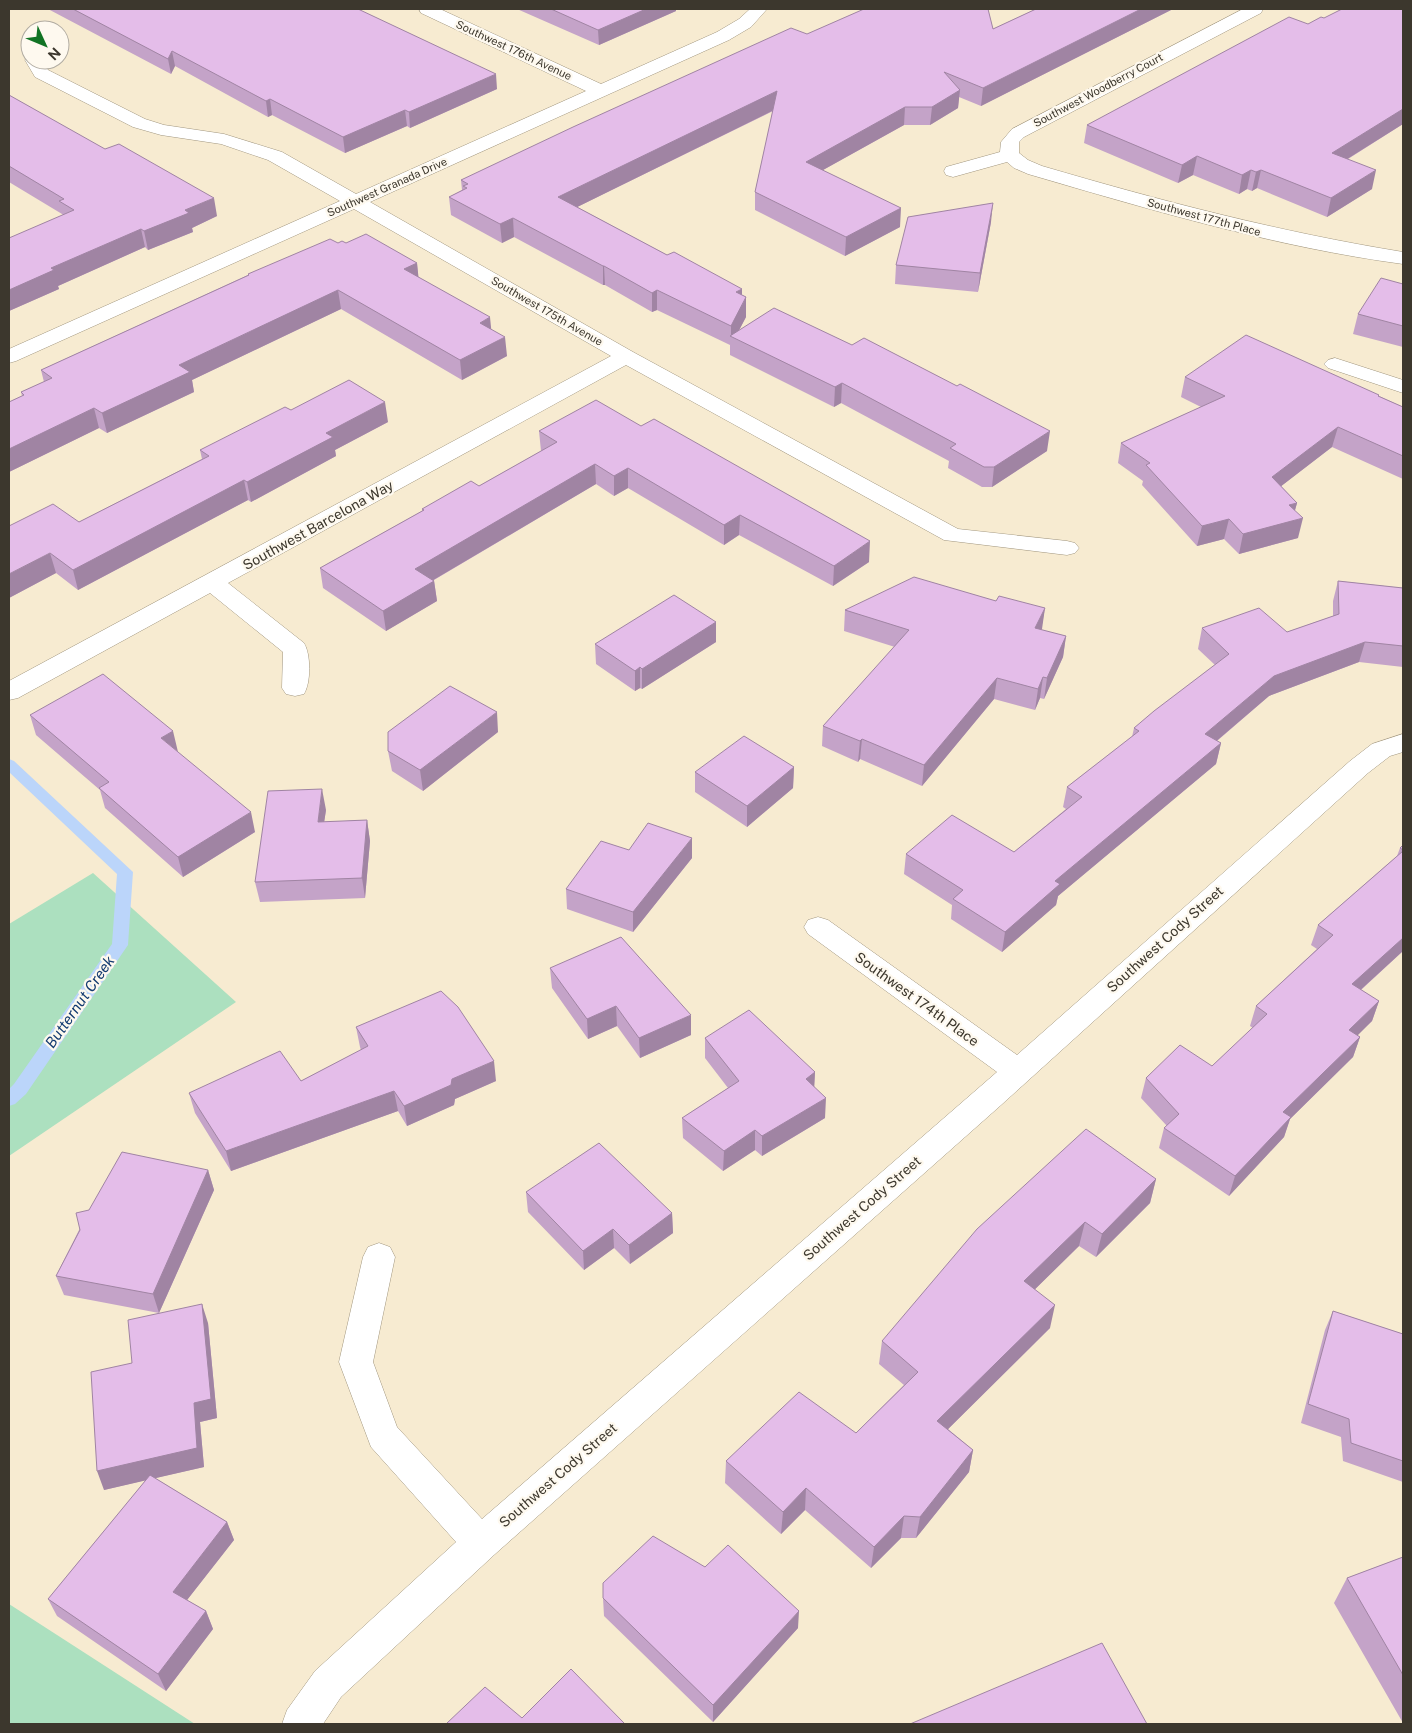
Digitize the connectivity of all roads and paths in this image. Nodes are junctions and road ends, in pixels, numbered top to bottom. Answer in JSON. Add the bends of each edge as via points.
{"nodes":[{"id":1,"x":427,"y":9,"type":"edge"},
{"id":2,"x":759,"y":9,"type":"edge"},
{"id":3,"x":1255,"y":9,"type":"edge"},
{"id":4,"x":39,"y":70,"type":"edge"},
{"id":5,"x":601,"y":91,"type":"junction"},
{"id":6,"x":1010,"y":155,"type":"junction"},
{"id":7,"x":953,"y":171,"type":"dead end"},
{"id":8,"x":356,"y":201,"type":"junction"},
{"id":9,"x":1403,"y":258,"type":"edge"},
{"id":10,"x":626,"y":356,"type":"junction"},
{"id":11,"x":9,"y":357,"type":"edge"},
{"id":12,"x":1335,"y":364,"type":"dead end"},
{"id":13,"x":1403,"y":387,"type":"edge"},
{"id":14,"x":1068,"y":548,"type":"dead end"},
{"id":15,"x":212,"y":583,"type":"junction"},
{"id":16,"x":295,"y":688,"type":"dead end"},
{"id":17,"x":9,"y":692,"type":"edge"},
{"id":18,"x":1403,"y":743,"type":"edge"},
{"id":19,"x":818,"y":926,"type":"dead end"},
{"id":20,"x":1017,"y":1071,"type":"junction"},
{"id":21,"x":379,"y":1258,"type":"dead end"},
{"id":22,"x":481,"y":1543,"type":"junction"},
{"id":23,"x":301,"y":1724,"type":"edge"}],
"edges":[{"from":1,"to":5,"type":"street","name":"Southwest 176th Avenue"},
{"from":2,"to":5,"type":"street","name":"Southwest Granada Drive","via":[[745,23],[723,36]]},
{"from":3,"to":6,"type":"street","name":"Southwest Woodberry Court","via":[[1018,132],[1010,140]]},
{"from":4,"to":8,"type":"street","name":"Southwest 175th Avenue","via":[[139,123],[160,130],[224,140],[275,156]]},
{"from":5,"to":8,"type":"street","name":"Southwest Granada Drive"},
{"from":6,"to":7,"type":"street"},
{"from":6,"to":9,"type":"street","name":"Southwest 177th Place","via":[[1035,170],[1255,231]]},
{"from":8,"to":10,"type":"street","name":"Southwest 175th Avenue"},
{"from":8,"to":11,"type":"street","name":"Southwest Granada Drive"},
{"from":10,"to":14,"type":"street","name":"Southwest 175th Avenue","via":[[952,535]]},
{"from":10,"to":15,"type":"street","name":"Southwest Barcelona Way"},
{"from":12,"to":13,"type":"street"},
{"from":15,"to":16,"type":"street","via":[[295,649]]},
{"from":15,"to":17,"type":"street","name":"Southwest Barcelona Way"},
{"from":18,"to":20,"type":"street","name":"Southwest Cody Street","via":[[1381,750],[1359,767]]},
{"from":19,"to":20,"type":"street","name":"Southwest 174th Place"},
{"from":20,"to":22,"type":"street","name":"Southwest Cody Street"},
{"from":21,"to":22,"type":"street","via":[[356,1362],[383,1436]]},
{"from":22,"to":23,"type":"street","name":"Southwest Cody Street","via":[[328,1684]]}]}
